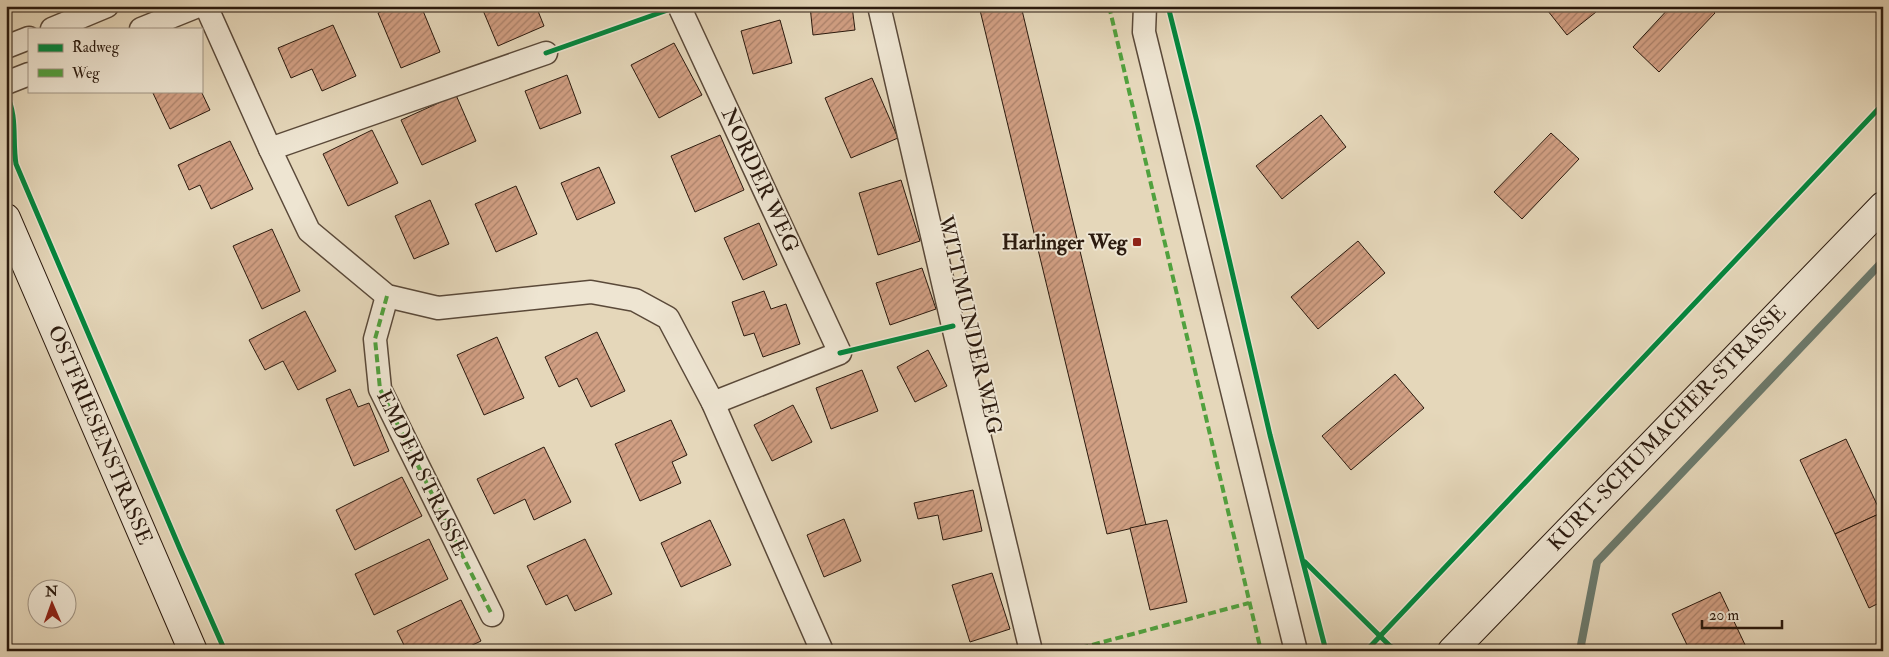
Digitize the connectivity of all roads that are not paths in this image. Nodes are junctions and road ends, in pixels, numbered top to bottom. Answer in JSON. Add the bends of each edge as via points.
{"nodes":[{"id":1,"x":107,"y":6,"type":"edge"},
{"id":2,"x":198,"y":6,"type":"edge"},
{"id":3,"x":206,"y":6,"type":"edge"},
{"id":4,"x":679,"y":6,"type":"edge"},
{"id":5,"x":879,"y":6,"type":"edge"},
{"id":6,"x":1145,"y":6,"type":"edge"},
{"id":7,"x":54,"y":28,"type":"edge"},
{"id":8,"x":143,"y":28,"type":"edge"},
{"id":9,"x":28,"y":38,"type":"edge"},
{"id":10,"x":6,"y":47,"type":"edge"},
{"id":11,"x":546,"y":53,"type":"dead end"},
{"id":12,"x":28,"y":74,"type":"edge"},
{"id":13,"x":6,"y":83,"type":"edge"},
{"id":14,"x":270,"y":149,"type":"junction"},
{"id":15,"x":1883,"y":206,"type":"edge"},
{"id":16,"x":6,"y":218,"type":"edge"},
{"id":17,"x":387,"y":296,"type":"junction"},
{"id":18,"x":713,"y":403,"type":"junction"},
{"id":19,"x":492,"y":615,"type":"dead end"},
{"id":20,"x":194,"y":651,"type":"edge"},
{"id":21,"x":822,"y":651,"type":"edge"},
{"id":22,"x":1031,"y":651,"type":"edge"},
{"id":23,"x":1296,"y":651,"type":"edge"},
{"id":24,"x":1452,"y":651,"type":"edge"}],
"edges":[{"from":1,"to":7,"type":"street"},
{"from":2,"to":8,"type":"street"},
{"from":3,"to":14,"type":"street"},
{"from":4,"to":18,"type":"street","name":"NORDER WEG","via":[[840,354]]},
{"from":5,"to":22,"type":"street","name":"WITTMUNDER WEG"},
{"from":6,"to":23,"type":"street","via":[[1144,32]]},
{"from":9,"to":10,"type":"street"},
{"from":11,"to":14,"type":"street"},
{"from":12,"to":13,"type":"street"},
{"from":14,"to":17,"type":"street","via":[[309,231]]},
{"from":15,"to":24,"type":"street","name":"KURT-SCHUMACHER-STRASSE"},
{"from":16,"to":20,"type":"street","name":"OSTFRIESENSTRASSE"},
{"from":17,"to":18,"type":"street","via":[[438,308],[590,292],[635,300],[668,318]]},
{"from":17,"to":19,"type":"street","name":"EMDER STRASSE","via":[[375,339],[380,389]]},
{"from":18,"to":21,"type":"street"}]}
